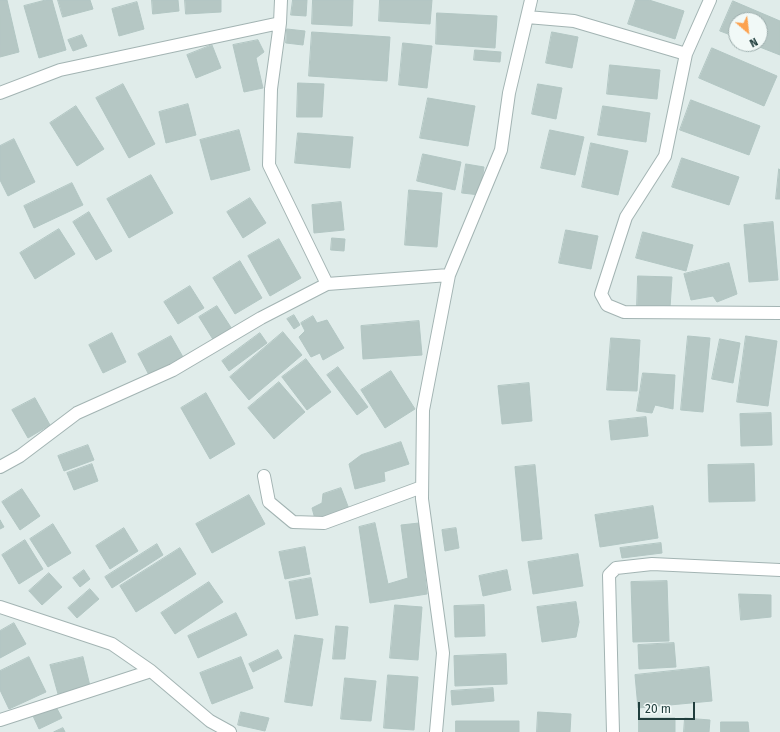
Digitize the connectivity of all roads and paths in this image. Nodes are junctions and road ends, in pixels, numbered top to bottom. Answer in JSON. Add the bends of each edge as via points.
{"nodes":[{"id":1,"x":281,"y":0,"type":"edge"},
{"id":2,"x":531,"y":0,"type":"edge"},
{"id":3,"x":710,"y":0,"type":"edge"},
{"id":4,"x":527,"y":17,"type":"junction"},
{"id":5,"x":280,"y":23,"type":"junction"},
{"id":6,"x":686,"y":54,"type":"junction"},
{"id":7,"x":0,"y":93,"type":"edge"},
{"id":8,"x":449,"y":275,"type":"junction"},
{"id":9,"x":327,"y":284,"type":"junction"},
{"id":10,"x":780,"y":313,"type":"edge"},
{"id":11,"x":0,"y":467,"type":"edge"},
{"id":12,"x":264,"y":476,"type":"dead end"},
{"id":13,"x":422,"y":487,"type":"junction"},
{"id":14,"x":780,"y":570,"type":"edge"},
{"id":15,"x":0,"y":607,"type":"edge"},
{"id":16,"x":150,"y":672,"type":"junction"},
{"id":17,"x":0,"y":720,"type":"edge"},
{"id":18,"x":230,"y":732,"type":"edge"},
{"id":19,"x":436,"y":732,"type":"edge"},
{"id":20,"x":613,"y":732,"type":"edge"}],
"edges":[{"from":1,"to":5,"type":"street"},
{"from":2,"to":4,"type":"street"},
{"from":3,"to":6,"type":"street"},
{"from":4,"to":6,"type":"street","via":[[574,20]]},
{"from":4,"to":8,"type":"street","via":[[509,93],[501,150]]},
{"from":5,"to":7,"type":"street","via":[[60,70]]},
{"from":5,"to":9,"type":"street","via":[[271,89],[269,165]]},
{"from":6,"to":10,"type":"street","via":[[665,156],[626,217],[601,294],[607,305],[624,312]]},
{"from":8,"to":9,"type":"street"},
{"from":8,"to":13,"type":"street","via":[[424,410]]},
{"from":9,"to":11,"type":"street","via":[[260,318],[173,370],[77,413],[20,456]]},
{"from":12,"to":13,"type":"street","via":[[269,502],[293,522],[324,523]]},
{"from":13,"to":19,"type":"street","via":[[443,653]]},
{"from":14,"to":20,"type":"street","via":[[652,564],[616,568],[609,575]]},
{"from":15,"to":16,"type":"street","via":[[112,644]]},
{"from":16,"to":17,"type":"street"},
{"from":16,"to":18,"type":"street","via":[[210,721]]}]}
